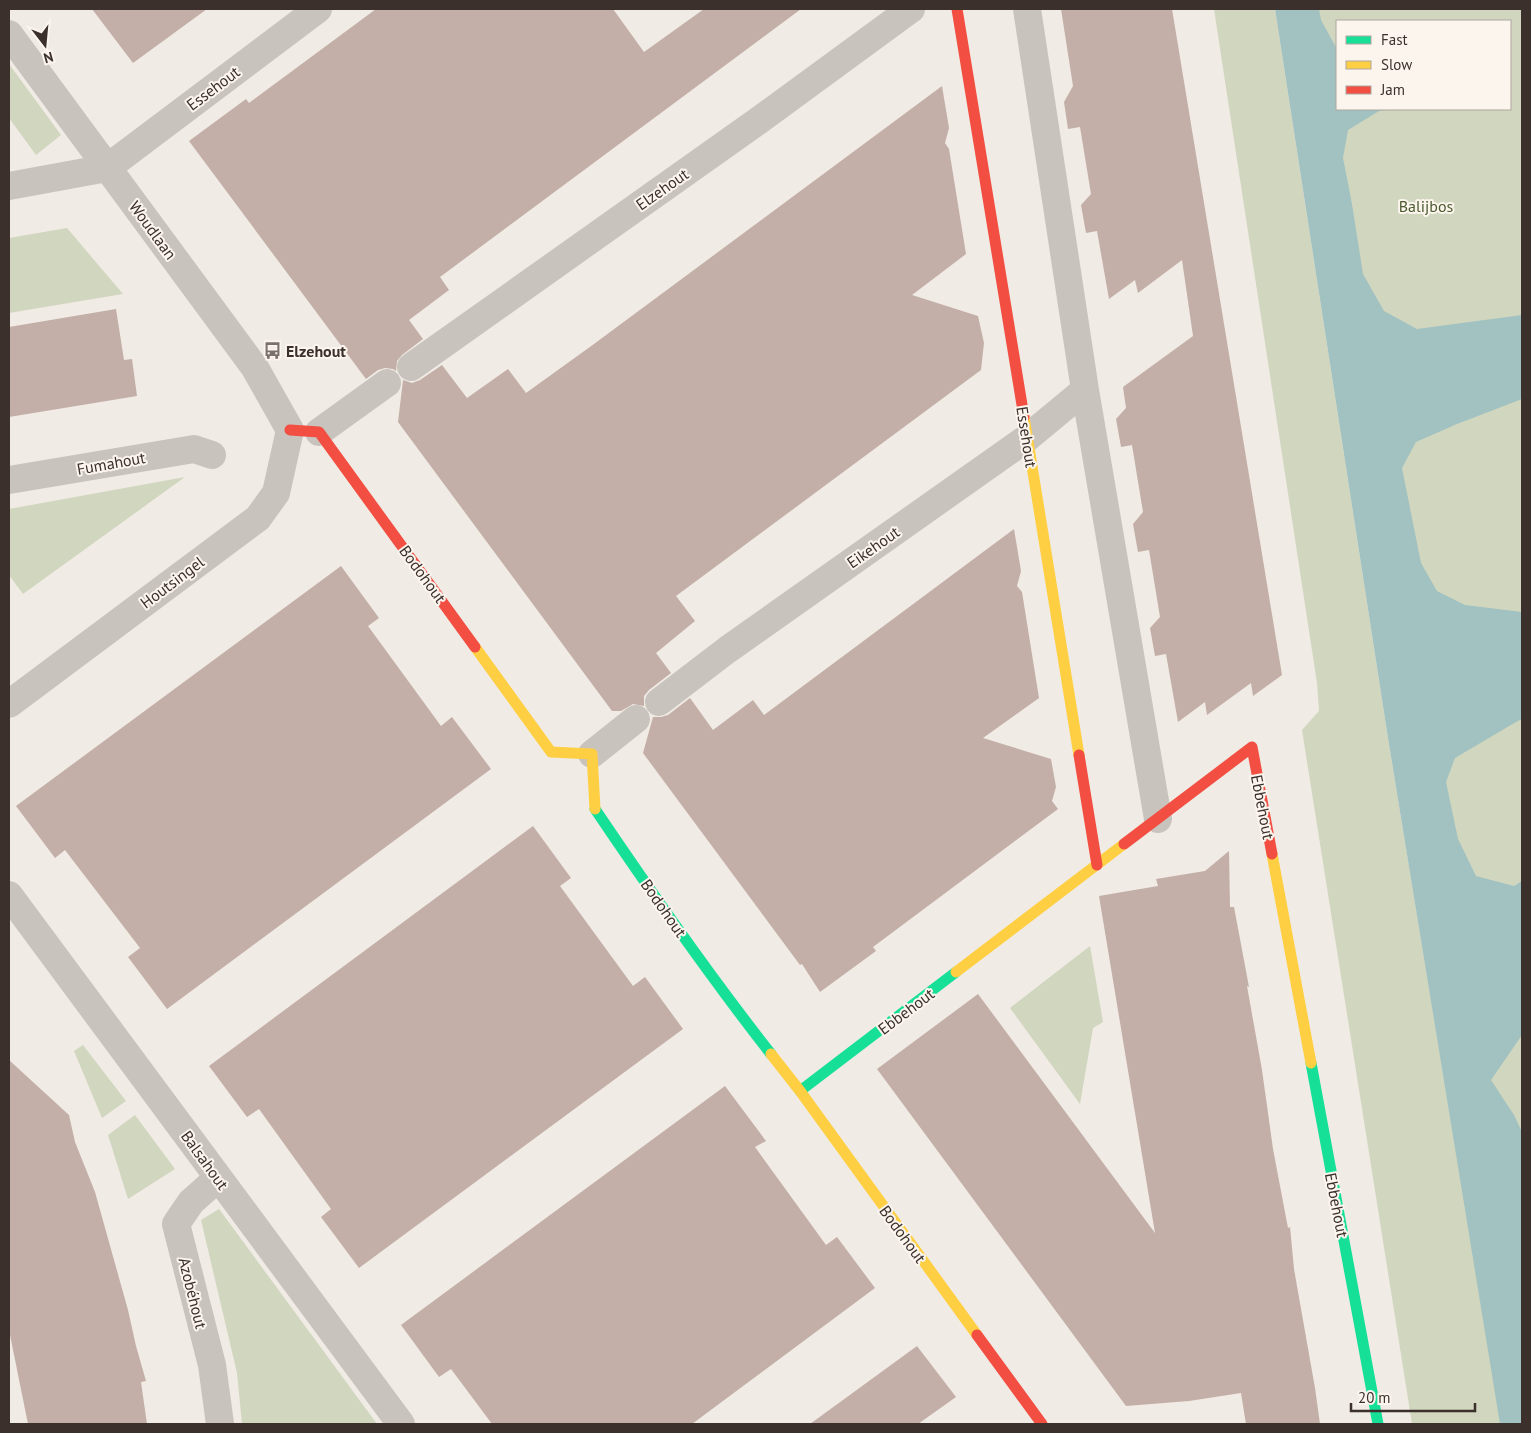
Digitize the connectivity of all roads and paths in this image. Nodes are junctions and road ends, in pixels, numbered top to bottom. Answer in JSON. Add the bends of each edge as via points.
{"nodes":[{"id":1,"x":318,"y":9,"type":"edge"},
{"id":2,"x":911,"y":9,"type":"edge"},
{"id":3,"x":957,"y":9,"type":"edge"},
{"id":4,"x":1027,"y":9,"type":"edge"},
{"id":5,"x":9,"y":34,"type":"edge"},
{"id":6,"x":107,"y":168,"type":"junction"},
{"id":7,"x":9,"y":186,"type":"edge"},
{"id":8,"x":410,"y":367,"type":"dead end"},
{"id":9,"x":387,"y":383,"type":"dead end"},
{"id":10,"x":1085,"y":390,"type":"junction"},
{"id":11,"x":290,"y":430,"type":"junction"},
{"id":12,"x":319,"y":432,"type":"junction"},
{"id":13,"x":1027,"y":438,"type":"junction"},
{"id":14,"x":212,"y":456,"type":"dead end"},
{"id":15,"x":9,"y":480,"type":"edge"},
{"id":16,"x":659,"y":702,"type":"dead end"},
{"id":17,"x":9,"y":704,"type":"edge"},
{"id":18,"x":636,"y":719,"type":"dead end"},
{"id":19,"x":592,"y":754,"type":"junction"},
{"id":20,"x":1158,"y":819,"type":"junction"},
{"id":21,"x":1097,"y":865,"type":"junction"},
{"id":22,"x":9,"y":896,"type":"edge"},
{"id":23,"x":800,"y":1091,"type":"junction"},
{"id":24,"x":218,"y":1178,"type":"junction"},
{"id":25,"x":220,"y":1424,"type":"edge"},
{"id":26,"x":401,"y":1424,"type":"edge"},
{"id":27,"x":1042,"y":1424,"type":"edge"},
{"id":28,"x":1378,"y":1424,"type":"edge"}],
"edges":[{"from":1,"to":6,"type":"street","name":"Essehout"},
{"from":2,"to":8,"type":"street","name":"Elzehout"},
{"from":3,"to":13,"type":"street","name":"Essehout"},
{"from":4,"to":10,"type":"street"},
{"from":5,"to":6,"type":"street","name":"Woudlaan"},
{"from":6,"to":7,"type":"street"},
{"from":6,"to":11,"type":"street","name":"Woudlaan","via":[[255,368]]},
{"from":9,"to":12,"type":"street"},
{"from":10,"to":13,"type":"street","name":"Eikehout"},
{"from":10,"to":20,"type":"street"},
{"from":11,"to":12,"type":"street"},
{"from":11,"to":17,"type":"street","name":"Houtsingel","via":[[276,493],[258,518]]},
{"from":12,"to":19,"type":"street","name":"Bodohout","via":[[551,752]]},
{"from":13,"to":16,"type":"street","name":"Eikehout","via":[[727,650]]},
{"from":13,"to":21,"type":"street","name":"Essehout"},
{"from":14,"to":15,"type":"street","name":"Fumahout","via":[[194,449]]},
{"from":18,"to":19,"type":"street"},
{"from":19,"to":23,"type":"street","name":"Bodohout","via":[[595,809],[742,1017]]},
{"from":20,"to":21,"type":"street","name":"Ebbehout"},
{"from":20,"to":28,"type":"street","name":"Ebbehout","via":[[1252,747]]},
{"from":21,"to":23,"type":"street","name":"Ebbehout"},
{"from":22,"to":24,"type":"street","name":"Balsahout"},
{"from":23,"to":27,"type":"street","name":"Bodohout"},
{"from":24,"to":25,"type":"street","name":"Azobéhout","via":[[191,1202],[176,1224],[212,1366]]},
{"from":24,"to":26,"type":"street","name":"Balsahout"}]}
